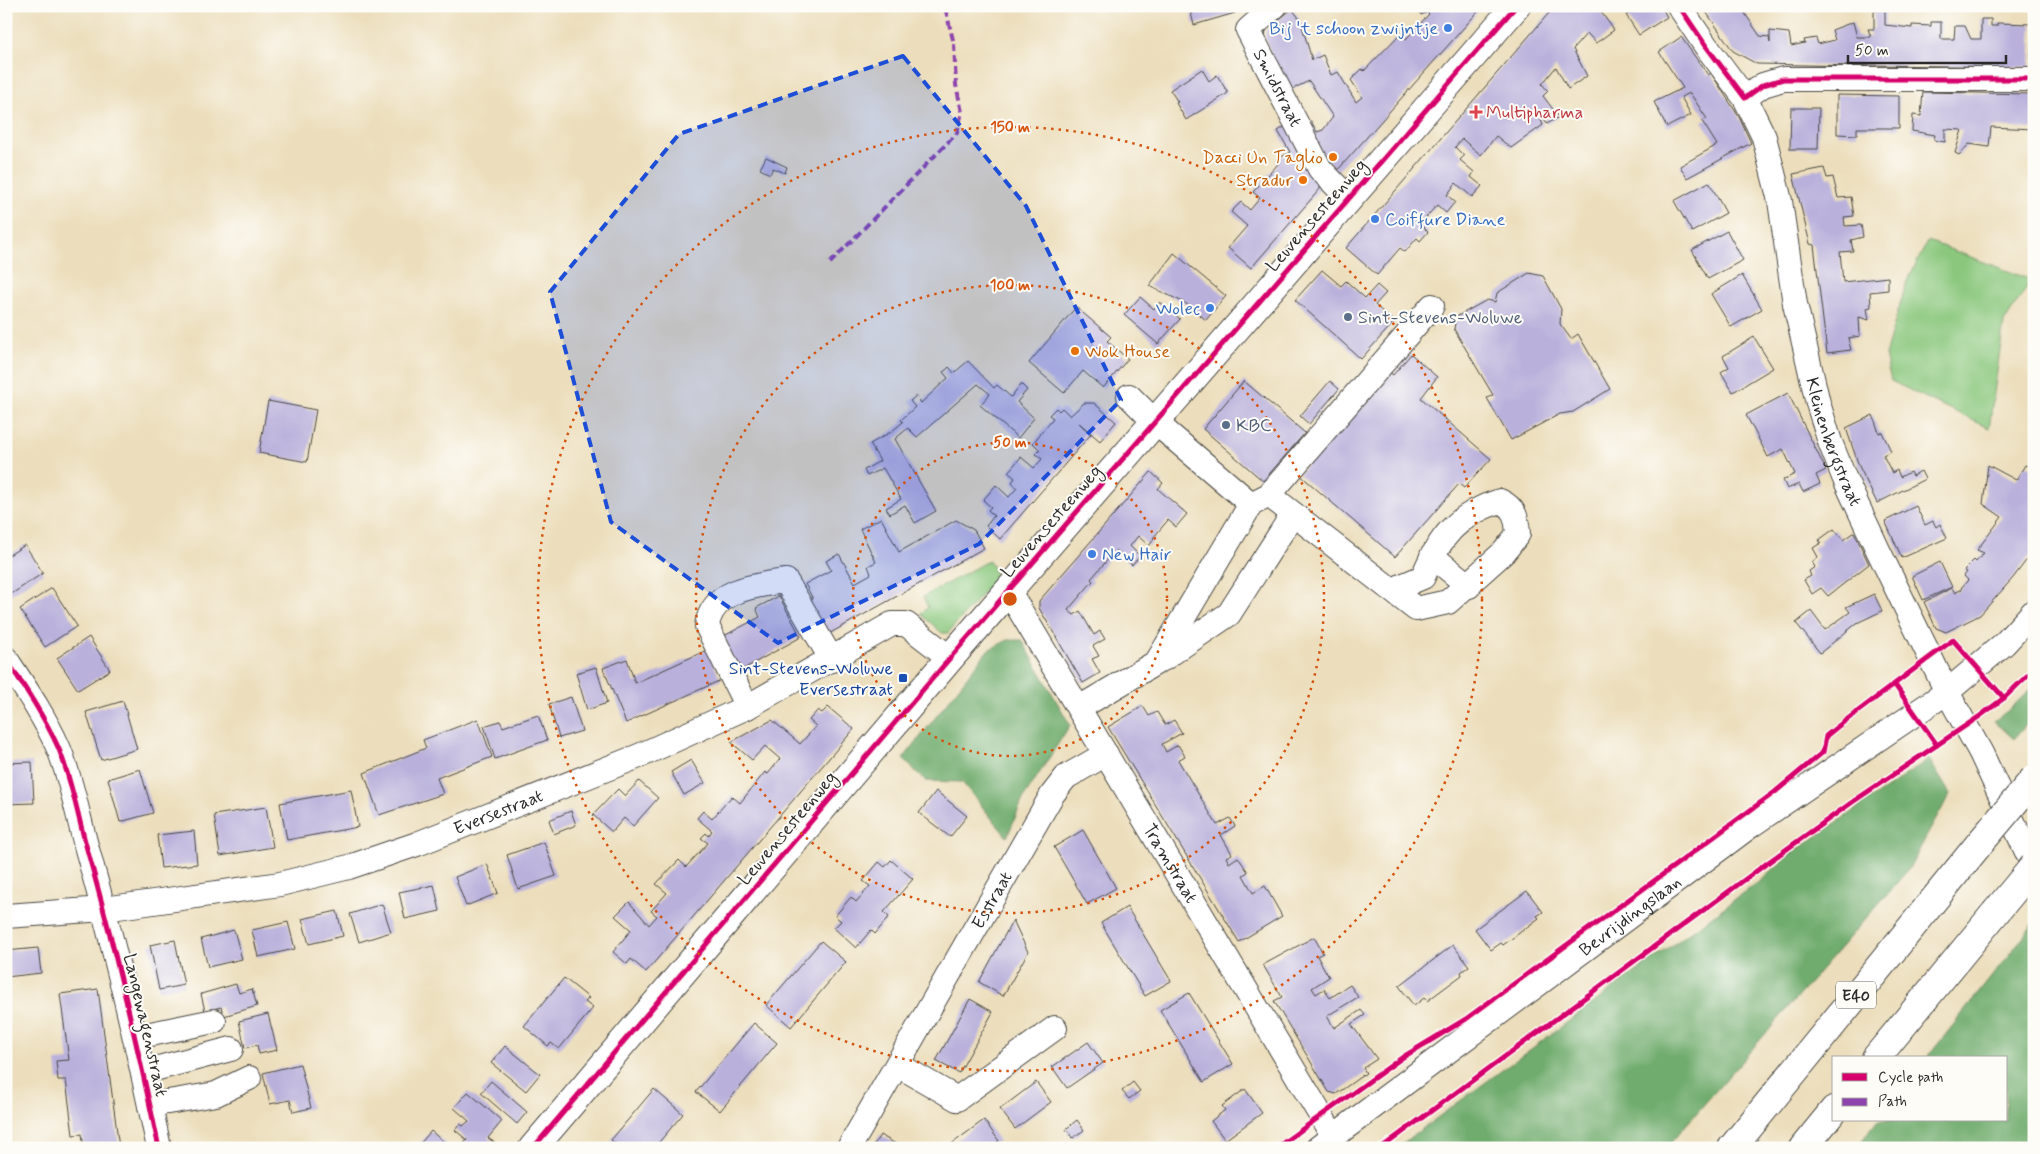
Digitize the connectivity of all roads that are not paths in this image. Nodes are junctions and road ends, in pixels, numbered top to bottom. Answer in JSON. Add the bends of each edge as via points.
{"nodes":[{"id":1,"x":1275,"y":6,"type":"edge"},
{"id":2,"x":1516,"y":6,"type":"edge"},
{"id":3,"x":1679,"y":6,"type":"edge"},
{"id":4,"x":2034,"y":79,"type":"edge"},
{"id":5,"x":1745,"y":98,"type":"junction"},
{"id":6,"x":1348,"y":198,"type":"junction"},
{"id":7,"x":1432,"y":306,"type":"dead end"},
{"id":8,"x":1129,"y":396,"type":"dead end"},
{"id":9,"x":1156,"y":422,"type":"junction"},
{"id":10,"x":1260,"y":499,"type":"junction"},
{"id":11,"x":1293,"y":514,"type":"junction"},
{"id":12,"x":1432,"y":556,"type":"junction"},
{"id":13,"x":1469,"y":586,"type":"junction"},
{"id":14,"x":1008,"y":590,"type":"junction"},
{"id":15,"x":1392,"y":590,"type":"junction"},
{"id":16,"x":2034,"y":611,"type":"edge"},
{"id":17,"x":950,"y":658,"type":"junction"},
{"id":18,"x":6,"y":659,"type":"edge"},
{"id":19,"x":832,"y":660,"type":"junction"},
{"id":20,"x":1157,"y":662,"type":"junction"},
{"id":21,"x":1947,"y":692,"type":"junction"},
{"id":22,"x":747,"y":707,"type":"junction"},
{"id":23,"x":1079,"y":708,"type":"junction"},
{"id":24,"x":1106,"y":754,"type":"junction"},
{"id":25,"x":2034,"y":779,"type":"edge"},
{"id":26,"x":2034,"y":866,"type":"edge"},
{"id":27,"x":104,"y":909,"type":"junction"},
{"id":28,"x":6,"y":916,"type":"edge"},
{"id":29,"x":214,"y":1021,"type":"dead end"},
{"id":30,"x":1055,"y":1028,"type":"dead end"},
{"id":31,"x":136,"y":1037,"type":"junction"},
{"id":32,"x":231,"y":1049,"type":"dead end"},
{"id":33,"x":1878,"y":1056,"type":"edge"},
{"id":34,"x":898,"y":1066,"type":"junction"},
{"id":35,"x":143,"y":1072,"type":"junction"},
{"id":36,"x":249,"y":1078,"type":"dead end"},
{"id":37,"x":150,"y":1105,"type":"junction"},
{"id":38,"x":1832,"y":1112,"type":"edge"},
{"id":39,"x":1326,"y":1142,"type":"edge"},
{"id":40,"x":159,"y":1148,"type":"edge"},
{"id":41,"x":533,"y":1148,"type":"edge"},
{"id":42,"x":849,"y":1148,"type":"edge"},
{"id":43,"x":1732,"y":1148,"type":"edge"},
{"id":44,"x":1803,"y":1148,"type":"edge"}],
"edges":[{"from":1,"to":6,"type":"street","name":"Smidstraat","via":[[1248,30],[1320,169]]},
{"from":2,"to":6,"type":"main road","name":"Leuvensesteenweg"},
{"from":3,"to":5,"type":"street","name":"Kleinenbergstraat"},
{"from":4,"to":5,"type":"street","via":[[1783,79],[1763,85]]},
{"from":5,"to":21,"type":"street","name":"Kleinenbergstraat","via":[[1764,137],[1780,201],[1795,304],[1830,442],[1855,502]]},
{"from":6,"to":9,"type":"main road","name":"Leuvensesteenweg"},
{"from":7,"to":10,"type":"street"},
{"from":8,"to":9,"type":"street"},
{"from":9,"to":10,"type":"street"},
{"from":9,"to":14,"type":"main road","name":"Leuvensesteenweg"},
{"from":10,"to":11,"type":"street"},
{"from":10,"to":20,"type":"street"},
{"from":11,"to":15,"type":"street"},
{"from":11,"to":20,"type":"street","via":[[1228,614]]},
{"from":12,"to":13,"type":"street"},
{"from":12,"to":13,"type":"street","via":[[1443,538],[1459,522],[1480,508],[1500,501],[1507,504],[1517,520],[1518,534]]},
{"from":12,"to":15,"type":"street","via":[[1423,577]]},
{"from":13,"to":15,"type":"street","via":[[1448,602],[1416,609]]},
{"from":14,"to":17,"type":"main road","name":"Leuvensesteenweg"},
{"from":14,"to":23,"type":"street","name":"Tramstraat"},
{"from":16,"to":21,"type":"street","name":"Bevrijdingslaan","via":[[2005,643]]},
{"from":17,"to":19,"type":"street","name":"Eversestraat","via":[[906,624],[892,624]]},
{"from":17,"to":41,"type":"main road","name":"Leuvensesteenweg"},
{"from":18,"to":27,"type":"street","name":"Langewagenstraat","via":[[32,697],[58,748]]},
{"from":19,"to":22,"type":"street","name":"Eversestraat"},
{"from":19,"to":22,"type":"street","via":[[786,581],[751,585],[727,596],[708,614],[707,626]]},
{"from":20,"to":23,"type":"street"},
{"from":21,"to":26,"type":"street","name":"Kleinenbergstraat","via":[[1981,753]]},
{"from":21,"to":39,"type":"street","name":"Bevrijdingslaan","via":[[1750,826]]},
{"from":22,"to":27,"type":"street","name":"Eversestraat","via":[[630,760],[417,844],[348,867],[280,884]]},
{"from":23,"to":24,"type":"street","name":"Tramstraat"},
{"from":24,"to":34,"type":"street","name":"Esstraat","via":[[1066,777],[1052,795]]},
{"from":24,"to":39,"type":"street","name":"Tramstraat"},
{"from":25,"to":43,"type":"main road","number":"E40","bridge":true},
{"from":26,"to":33,"type":"main road","bridge":true},
{"from":27,"to":28,"type":"street","name":"Eversestraat"},
{"from":27,"to":31,"type":"street","name":"Langewagenstraat"},
{"from":29,"to":31,"type":"street"},
{"from":30,"to":34,"type":"street","via":[[956,1099]]},
{"from":31,"to":35,"type":"street","name":"Langewagenstraat"},
{"from":32,"to":35,"type":"street"},
{"from":34,"to":42,"type":"street","name":"Esstraat"},
{"from":35,"to":37,"type":"street","name":"Langewagenstraat"},
{"from":36,"to":37,"type":"street","via":[[216,1094]]},
{"from":37,"to":40,"type":"street","name":"Langewagenstraat"},
{"from":38,"to":44,"type":"main road"}]}
